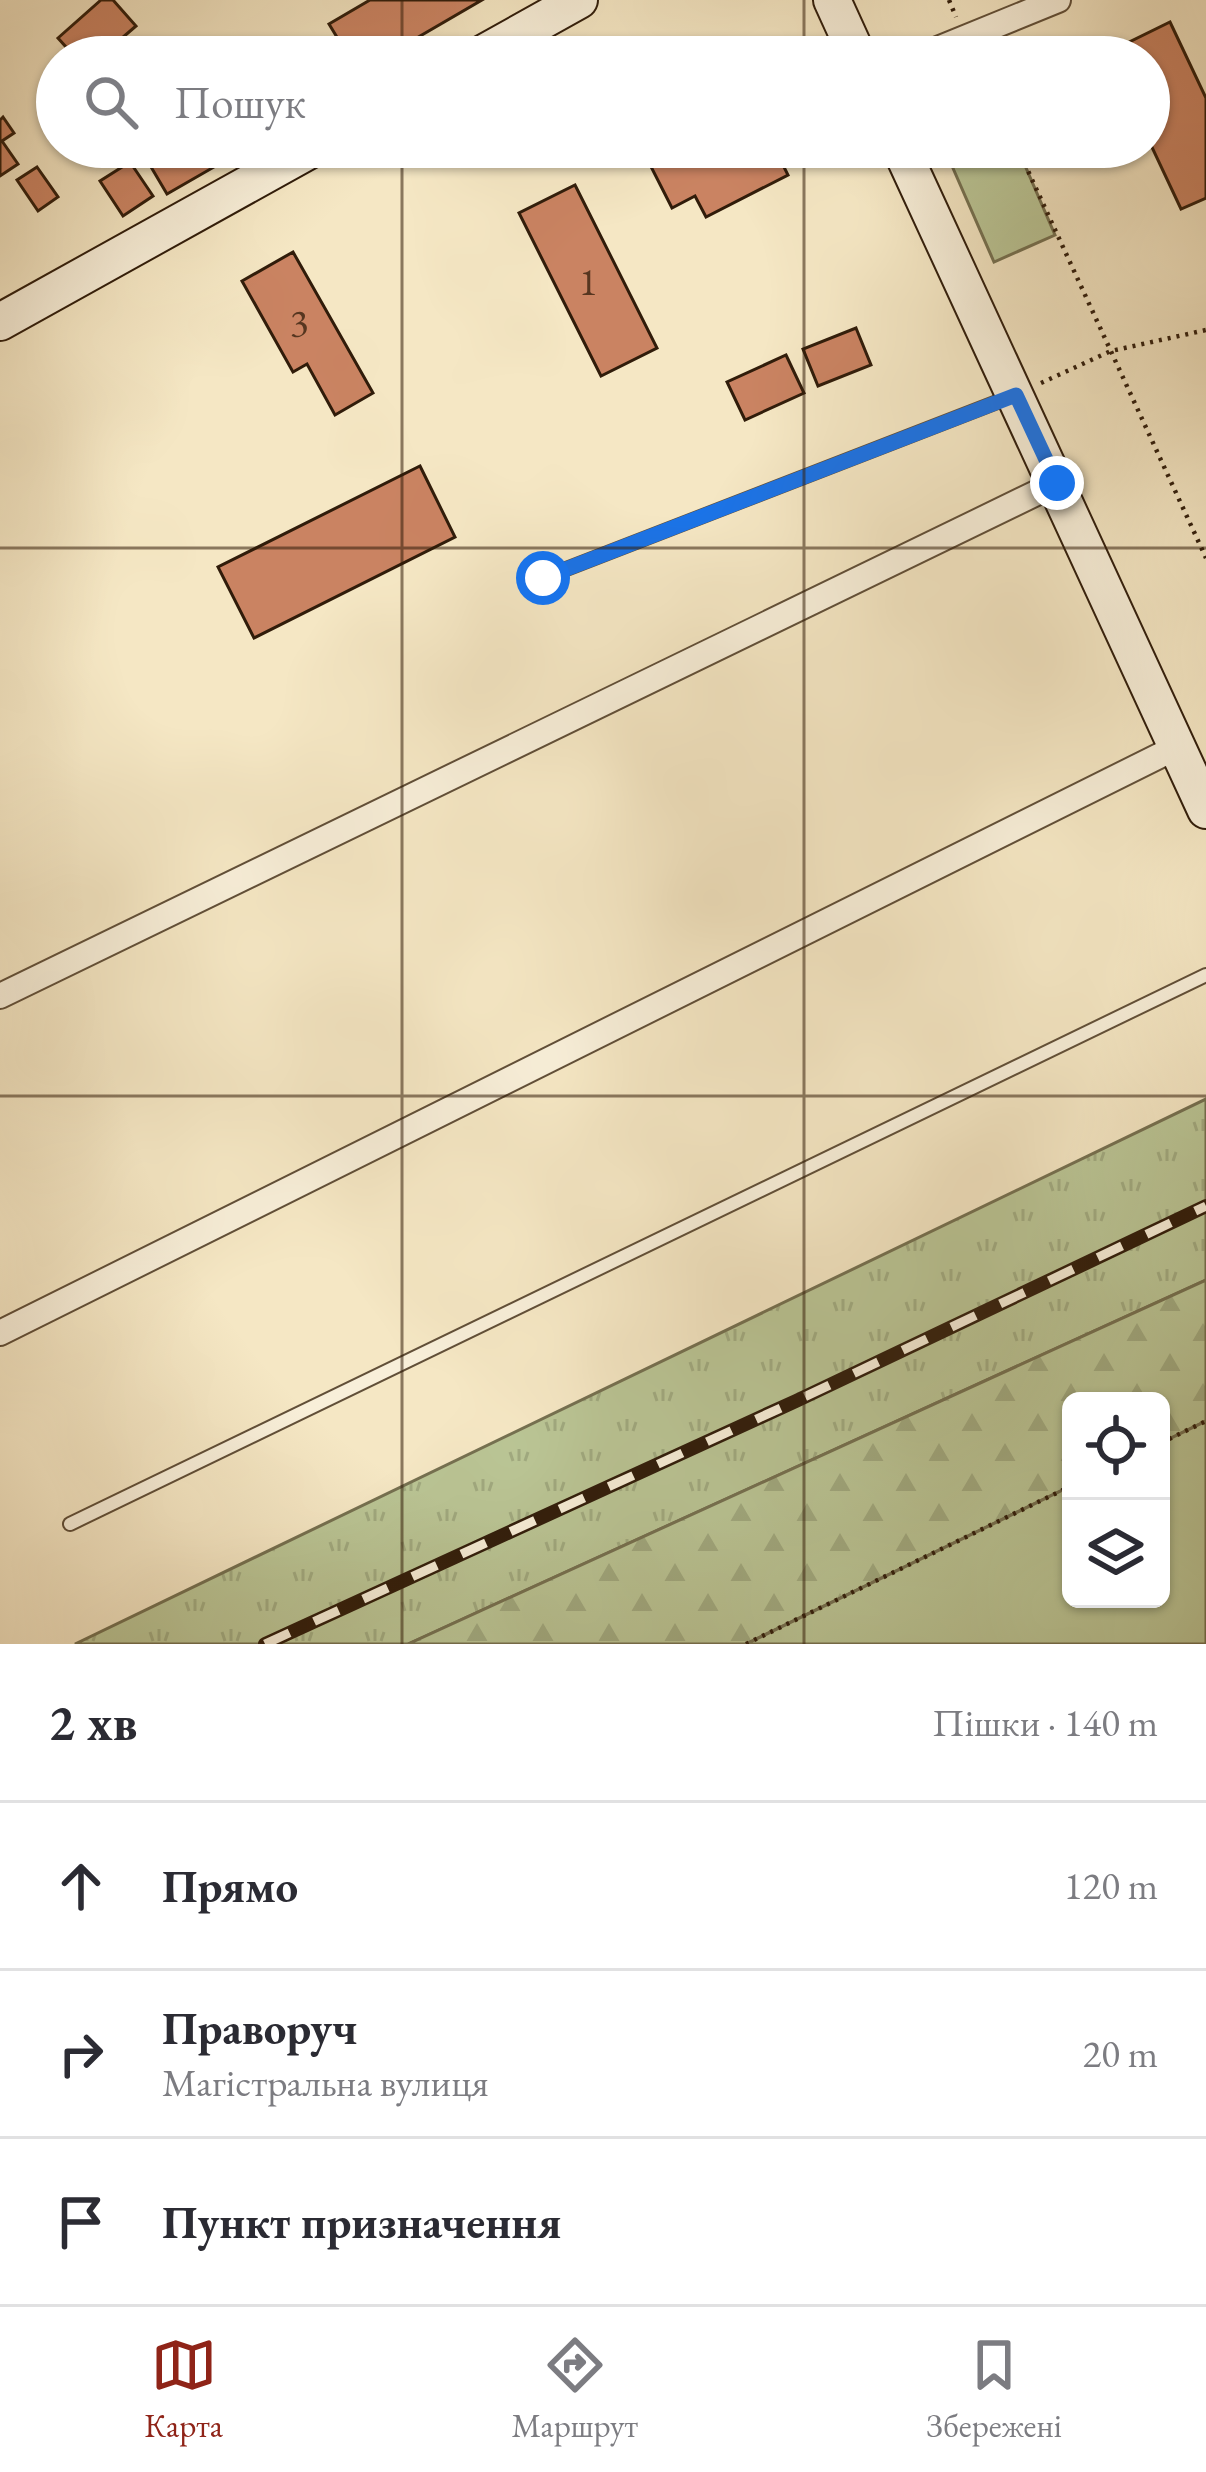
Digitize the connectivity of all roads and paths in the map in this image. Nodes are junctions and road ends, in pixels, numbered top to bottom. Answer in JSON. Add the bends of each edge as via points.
{"nodes":[{"id":1,"x":579,"y":0,"type":"edge"},
{"id":2,"x":832,"y":0,"type":"edge"},
{"id":3,"x":1058,"y":0,"type":"edge"},
{"id":4,"x":514,"y":36,"type":"edge"},
{"id":5,"x":848,"y":36,"type":"edge"},
{"id":6,"x":969,"y":36,"type":"edge"},
{"id":7,"x":277,"y":168,"type":"edge"},
{"id":8,"x":910,"y":168,"type":"edge"},
{"id":9,"x":1026,"y":168,"type":"edge"},
{"id":10,"x":0,"y":322,"type":"edge"},
{"id":11,"x":1206,"y":330,"type":"edge"},
{"id":12,"x":1111,"y":351,"type":"junction"},
{"id":13,"x":1016,"y":395,"type":"junction"},
{"id":14,"x":1057,"y":483,"type":"junction"},
{"id":15,"x":1206,"y":559,"type":"edge"},
{"id":16,"x":543,"y":578,"type":"dead end"},
{"id":17,"x":1177,"y":747,"type":"junction"},
{"id":18,"x":1203,"y":794,"type":"edge"},
{"id":19,"x":1206,"y":975,"type":"edge"},
{"id":20,"x":0,"y":996,"type":"edge"},
{"id":21,"x":0,"y":1333,"type":"edge"},
{"id":22,"x":1206,"y":1421,"type":"edge"},
{"id":23,"x":1170,"y":1439,"type":"edge"},
{"id":24,"x":1062,"y":1490,"type":"edge"},
{"id":25,"x":70,"y":1523,"type":"dead end"},
{"id":26,"x":746,"y":1644,"type":"edge"}],
"edges":[{"from":1,"to":4,"type":"main road"},
{"from":2,"to":5,"type":"main road"},
{"from":3,"to":6,"type":"street"},
{"from":7,"to":10,"type":"main road"},
{"from":8,"to":13,"type":"main road"},
{"from":9,"to":12,"type":"path"},
{"from":11,"to":12,"type":"path"},
{"from":12,"to":13,"type":"path"},
{"from":12,"to":15,"type":"path"},
{"from":13,"to":14,"type":"main road"},
{"from":13,"to":16,"type":"lane"},
{"from":14,"to":17,"type":"main road"},
{"from":14,"to":20,"type":"street"},
{"from":17,"to":18,"type":"main road"},
{"from":17,"to":21,"type":"street"},
{"from":19,"to":25,"type":"lane"},
{"from":22,"to":23,"type":"path"},
{"from":24,"to":26,"type":"path"}]}
